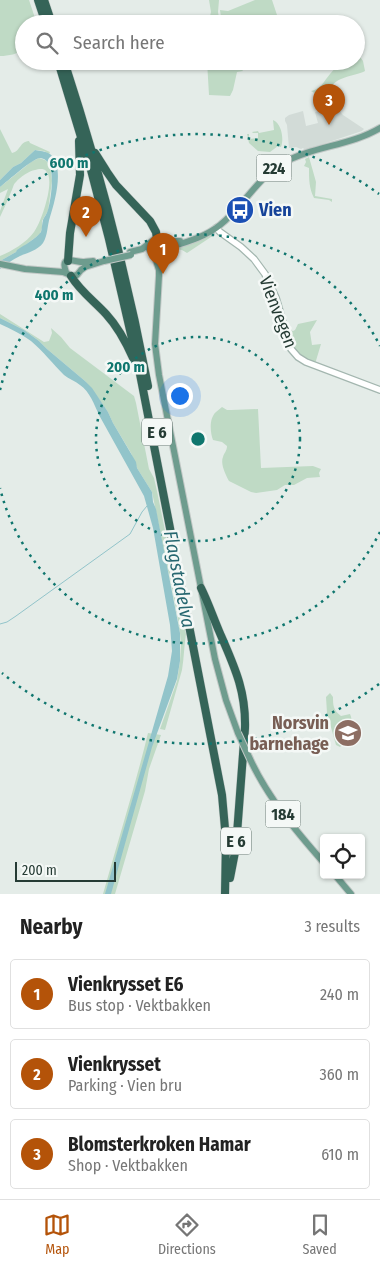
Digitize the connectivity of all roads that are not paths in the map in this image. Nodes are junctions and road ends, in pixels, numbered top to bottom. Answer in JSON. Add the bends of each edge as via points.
{"nodes":[{"id":1,"x":38,"y":0,"type":"edge"},
{"id":2,"x":44,"y":0,"type":"edge"},
{"id":3,"x":43,"y":15,"type":"edge"},
{"id":4,"x":49,"y":15,"type":"edge"},
{"id":5,"x":61,"y":70,"type":"edge"},
{"id":6,"x":67,"y":70,"type":"edge"},
{"id":7,"x":78,"y":124,"type":"junction"},
{"id":8,"x":380,"y":128,"type":"edge"},
{"id":9,"x":92,"y":148,"type":"junction"},
{"id":10,"x":216,"y":228,"type":"junction"},
{"id":11,"x":189,"y":240,"type":"junction"},
{"id":12,"x":156,"y":241,"type":"junction"},
{"id":13,"x":163,"y":251,"type":"junction"},
{"id":14,"x":152,"y":253,"type":"junction"},
{"id":15,"x":131,"y":254,"type":"junction"},
{"id":16,"x":103,"y":260,"type":"junction"},
{"id":17,"x":78,"y":262,"type":"junction"},
{"id":18,"x":66,"y":263,"type":"junction"},
{"id":19,"x":0,"y":264,"type":"edge"},
{"id":20,"x":49,"y":270,"type":"junction"},
{"id":21,"x":81,"y":270,"type":"junction"},
{"id":22,"x":159,"y":270,"type":"junction"},
{"id":23,"x":68,"y":274,"type":"junction"},
{"id":24,"x":139,"y":369,"type":"junction"},
{"id":25,"x":380,"y":390,"type":"edge"},
{"id":26,"x":201,"y":588,"type":"junction"},
{"id":27,"x":320,"y":858,"type":"edge"},
{"id":28,"x":230,"y":878,"type":"junction"},
{"id":29,"x":338,"y":879,"type":"edge"},
{"id":30,"x":225,"y":894,"type":"edge"},
{"id":31,"x":229,"y":894,"type":"edge"},
{"id":32,"x":351,"y":894,"type":"edge"}],
"edges":[{"from":1,"to":3,"type":"highway"},
{"from":2,"to":4,"type":"highway"},
{"from":5,"to":7,"type":"highway","number":"E 6"},
{"from":6,"to":9,"type":"highway","number":"E 6"},
{"from":7,"to":18,"type":"highway","number":"E 6","via":[[80,175]]},
{"from":7,"to":24,"type":"highway","number":"E 6"},
{"from":8,"to":10,"type":"main road","number":"224","via":[[365,136],[290,159],[276,167]]},
{"from":9,"to":12,"type":"highway","number":"E 6","via":[[116,185],[150,221],[156,232]]},
{"from":9,"to":28,"type":"highway","number":"E 6","via":[[135,321],[218,747],[230,825]]},
{"from":10,"to":11,"type":"main road","number":"224"},
{"from":10,"to":25,"type":"main road","name":"Vienvegen","via":[[254,259],[266,274],[295,355]]},
{"from":11,"to":12,"type":"main road","number":"224"},
{"from":11,"to":13,"type":"main road","number":"224"},
{"from":12,"to":13,"type":"main road","via":[[164,245]]},
{"from":12,"to":14,"type":"main road","via":[[148,247]]},
{"from":12,"to":15,"type":"main road","number":"224"},
{"from":13,"to":14,"type":"main road","number":"224","via":[[158,255]]},
{"from":13,"to":22,"type":"main road","number":"184"},
{"from":14,"to":15,"type":"main road","number":"224"},
{"from":14,"to":22,"type":"main road","number":"184"},
{"from":15,"to":16,"type":"main road","number":"224","bridge":true},
{"from":16,"to":17,"type":"main road","number":"224"},
{"from":16,"to":21,"type":"main road","number":"224"},
{"from":17,"to":18,"type":"main road","number":"224","via":[[74,259]]},
{"from":17,"to":21,"type":"main road"},
{"from":18,"to":20,"type":"main road","number":"224"},
{"from":18,"to":23,"type":"main road","via":[[64,268]]},
{"from":19,"to":20,"type":"main road","number":"224"},
{"from":20,"to":23,"type":"main road","number":"224"},
{"from":21,"to":23,"type":"main road","number":"224","via":[[77,275]]},
{"from":22,"to":26,"type":"main road","number":"184","via":[[155,338],[157,362]]},
{"from":23,"to":24,"type":"highway","number":"E 6","via":[[116,327]]},
{"from":24,"to":30,"type":"highway","number":"E 6","via":[[222,795],[226,840]]},
{"from":26,"to":27,"type":"main road","number":"184","bridge":true,"via":[[220,680],[238,733],[275,803]]},
{"from":26,"to":28,"type":"highway","number":"E 6","via":[[237,673],[244,709],[236,847]]},
{"from":28,"to":31,"type":"highway","number":"E 6"},
{"from":29,"to":32,"type":"main road"}]}
